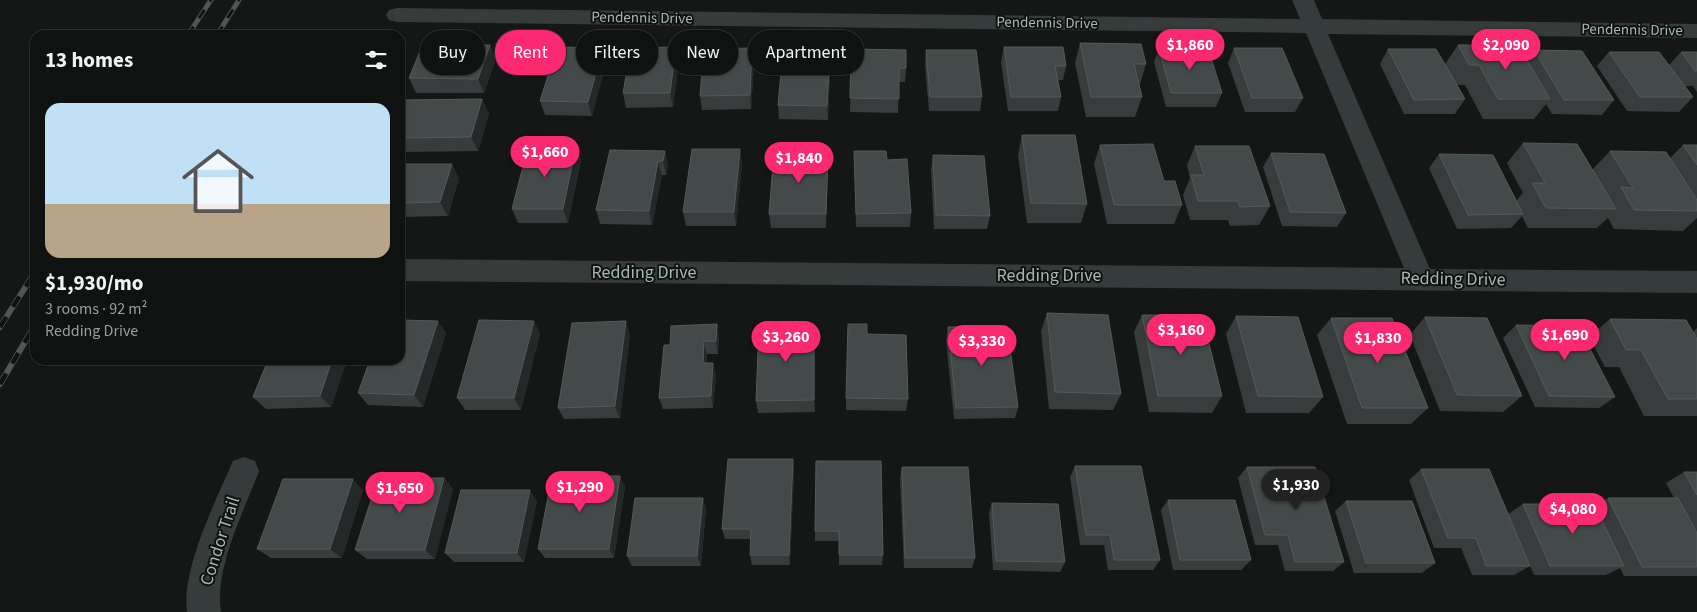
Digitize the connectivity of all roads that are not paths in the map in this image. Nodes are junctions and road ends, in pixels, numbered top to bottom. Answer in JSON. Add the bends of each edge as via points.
{"nodes":[{"id":1,"x":1304,"y":0,"type":"edge"},
{"id":2,"x":396,"y":17,"type":"edge"},
{"id":3,"x":1314,"y":26,"type":"junction"},
{"id":4,"x":1697,"y":31,"type":"edge"},
{"id":5,"x":405,"y":270,"type":"edge"},
{"id":6,"x":1421,"y":278,"type":"junction"},
{"id":7,"x":1697,"y":282,"type":"edge"},
{"id":8,"x":244,"y":471,"type":"dead end"},
{"id":9,"x":204,"y":612,"type":"edge"}],
"edges":[{"from":1,"to":3,"type":"street"},
{"from":2,"to":3,"type":"street","name":"Pendennis Drive"},
{"from":3,"to":4,"type":"street","name":"Pendennis Drive"},
{"from":3,"to":6,"type":"street"},
{"from":5,"to":6,"type":"street","name":"Redding Drive"},
{"from":6,"to":7,"type":"street","name":"Redding Drive"},
{"from":8,"to":9,"type":"street","name":"Condor Trail","via":[[204,578],[201,605]]}]}
